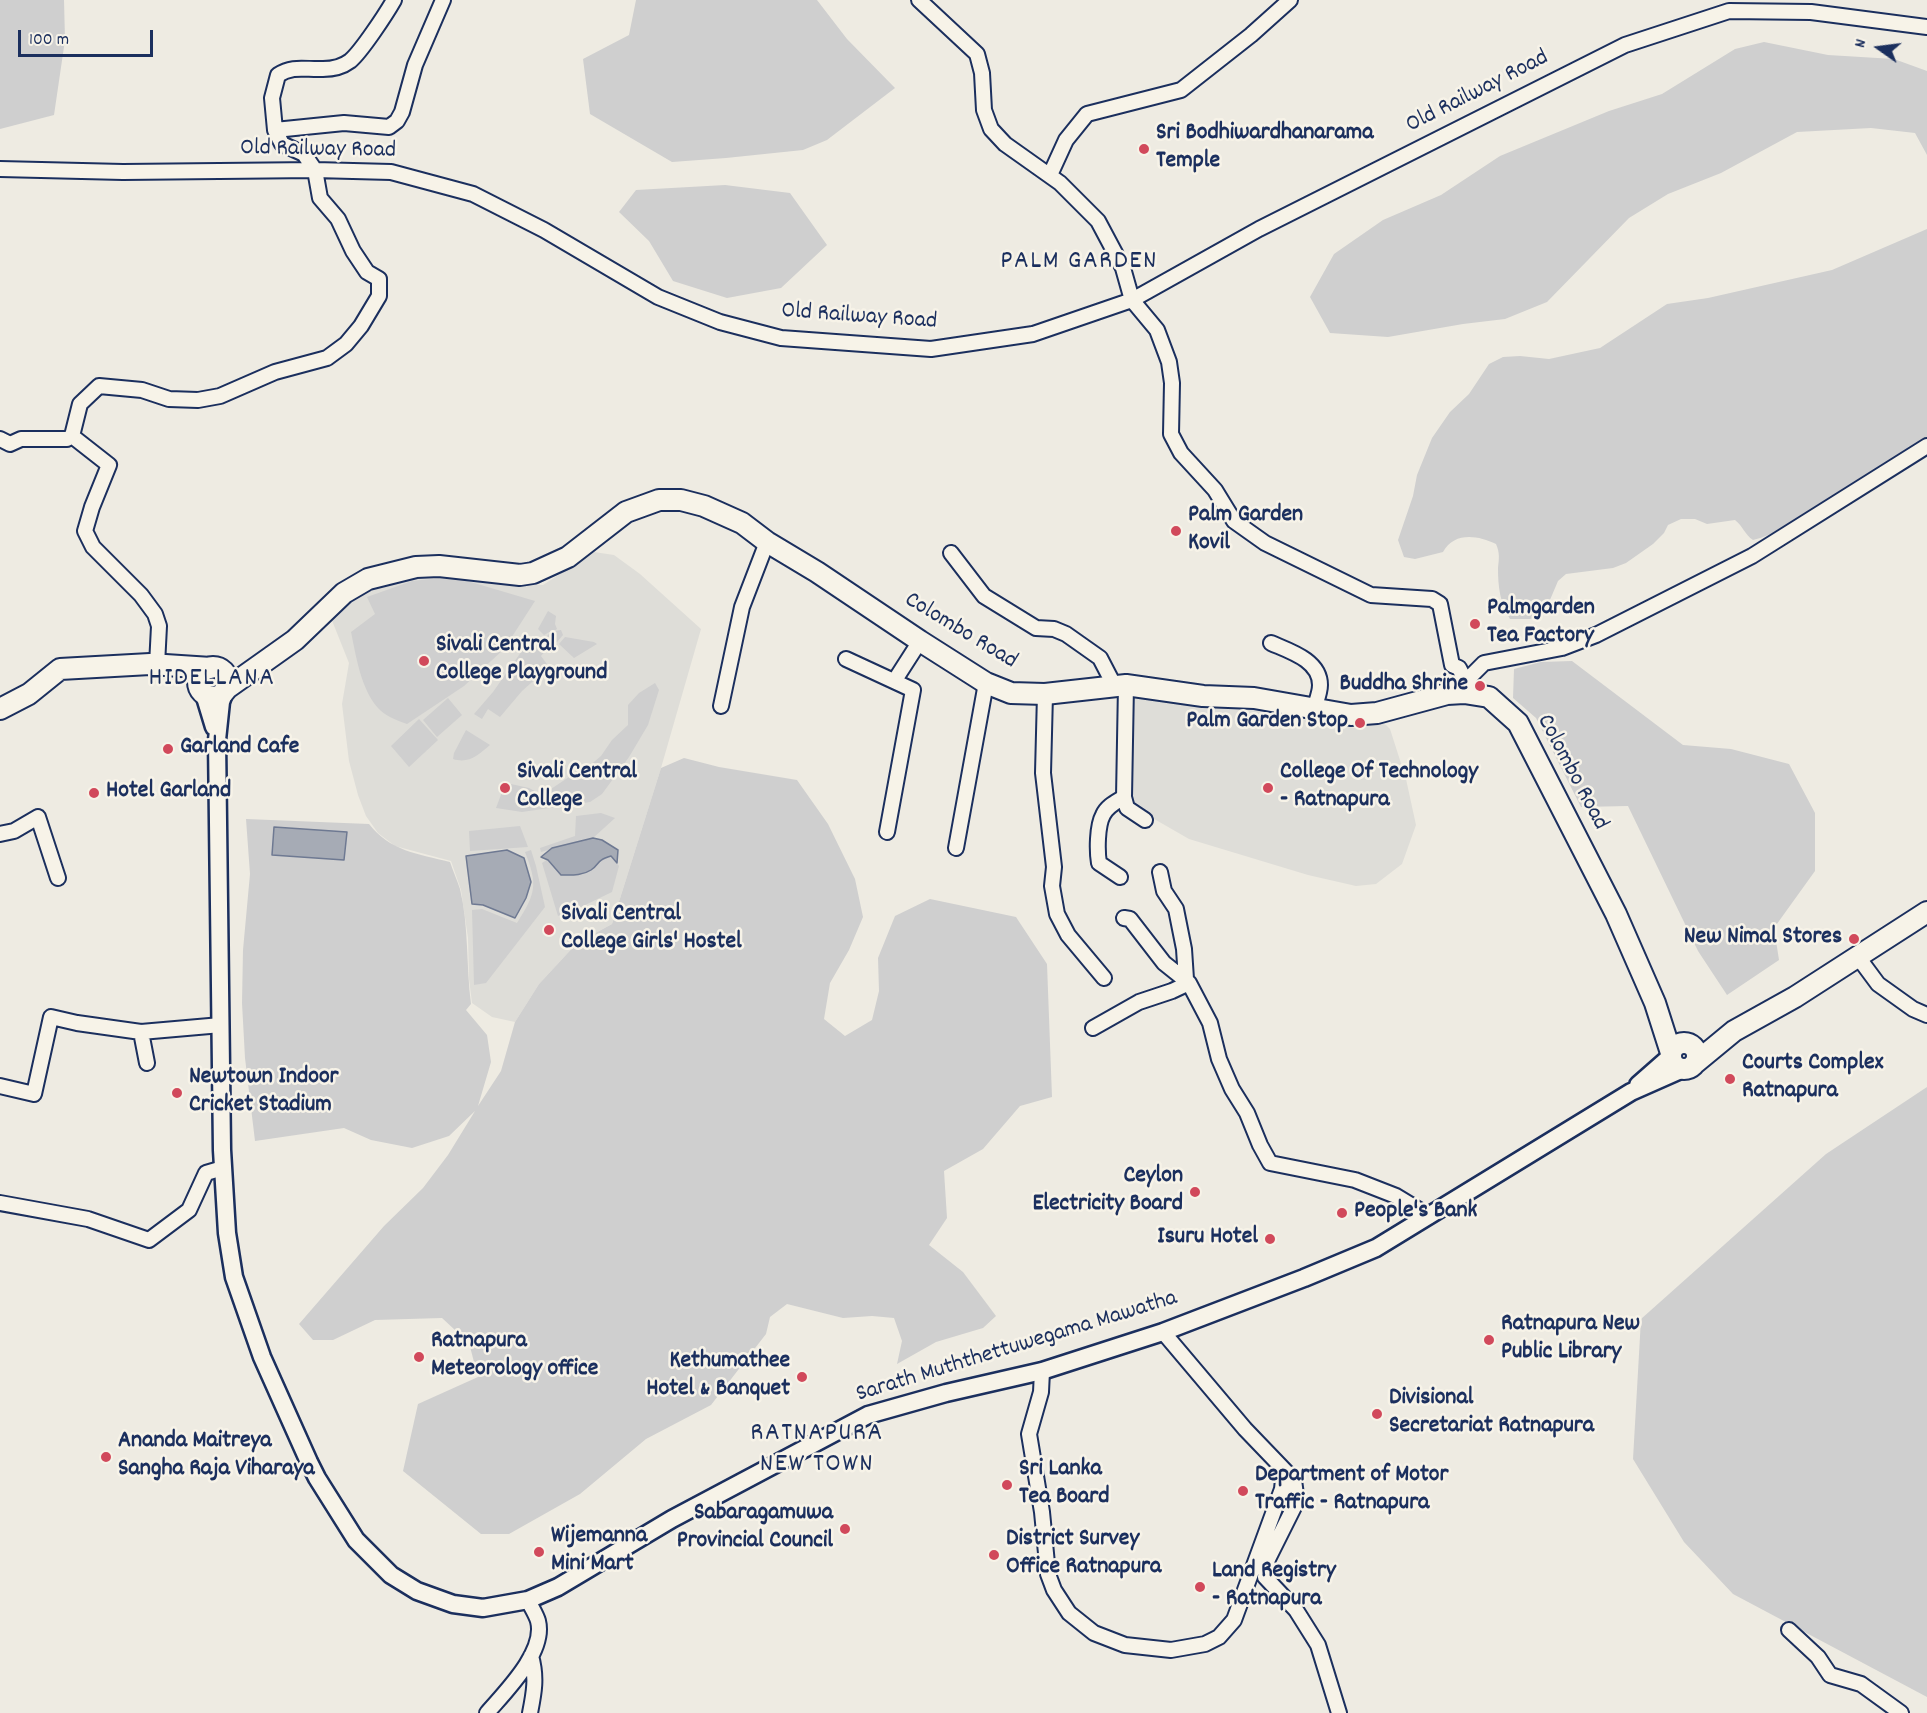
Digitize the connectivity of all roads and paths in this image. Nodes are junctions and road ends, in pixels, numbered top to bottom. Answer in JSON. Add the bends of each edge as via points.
{"nodes":[{"id":1,"x":394,"y":0,"type":"edge"},
{"id":2,"x":442,"y":0,"type":"edge"},
{"id":3,"x":919,"y":0,"type":"edge"},
{"id":4,"x":1290,"y":0,"type":"edge"},
{"id":5,"x":1927,"y":27,"type":"edge"},
{"id":6,"x":275,"y":130,"type":"junction"},
{"id":7,"x":0,"y":169,"type":"edge"},
{"id":8,"x":315,"y":170,"type":"junction"},
{"id":9,"x":1050,"y":175,"type":"junction"},
{"id":10,"x":1132,"y":300,"type":"junction"},
{"id":11,"x":72,"y":436,"type":"junction"},
{"id":12,"x":0,"y":439,"type":"edge"},
{"id":13,"x":1927,"y":446,"type":"edge"},
{"id":14,"x":767,"y":542,"type":"junction"},
{"id":15,"x":951,"y":553,"type":"dead end"},
{"id":16,"x":920,"y":642,"type":"junction"},
{"id":17,"x":1271,"y":643,"type":"dead end"},
{"id":18,"x":276,"y":654,"type":"junction"},
{"id":19,"x":846,"y":659,"type":"dead end"},
{"id":20,"x":154,"y":664,"type":"junction"},
{"id":21,"x":213,"y":668,"type":"junction"},
{"id":22,"x":894,"y":680,"type":"junction"},
{"id":23,"x":987,"y":682,"type":"junction"},
{"id":24,"x":1120,"y":685,"type":"junction"},
{"id":25,"x":1466,"y":688,"type":"junction"},
{"id":26,"x":226,"y":690,"type":"junction"},
{"id":27,"x":203,"y":693,"type":"junction"},
{"id":28,"x":1045,"y":694,"type":"junction"},
{"id":29,"x":721,"y":706,"type":"dead end"},
{"id":30,"x":0,"y":709,"type":"edge"},
{"id":31,"x":1314,"y":709,"type":"junction"},
{"id":32,"x":217,"y":740,"type":"junction"},
{"id":33,"x":1124,"y":797,"type":"junction"},
{"id":34,"x":1145,"y":819,"type":"dead end"},
{"id":35,"x":887,"y":832,"type":"dead end"},
{"id":36,"x":0,"y":834,"type":"edge"},
{"id":37,"x":956,"y":848,"type":"dead end"},
{"id":38,"x":1161,"y":872,"type":"dead end"},
{"id":39,"x":1120,"y":877,"type":"dead end"},
{"id":40,"x":58,"y":879,"type":"dead end"},
{"id":41,"x":1927,"y":912,"type":"edge"},
{"id":42,"x":1124,"y":918,"type":"dead end"},
{"id":43,"x":1858,"y":957,"type":"junction"},
{"id":44,"x":1104,"y":978,"type":"dead end"},
{"id":45,"x":1187,"y":981,"type":"junction"},
{"id":46,"x":1927,"y":1015,"type":"edge"},
{"id":47,"x":221,"y":1025,"type":"junction"},
{"id":48,"x":1093,"y":1028,"type":"dead end"},
{"id":49,"x":141,"y":1032,"type":"junction"},
{"id":50,"x":1682,"y":1055,"type":"junction"},
{"id":51,"x":147,"y":1063,"type":"dead end"},
{"id":52,"x":0,"y":1086,"type":"edge"},
{"id":53,"x":223,"y":1168,"type":"junction"},
{"id":54,"x":0,"y":1203,"type":"edge"},
{"id":55,"x":1428,"y":1216,"type":"junction"},
{"id":56,"x":1163,"y":1332,"type":"junction"},
{"id":57,"x":1042,"y":1371,"type":"junction"},
{"id":58,"x":1284,"y":1470,"type":"junction"},
{"id":59,"x":528,"y":1600,"type":"junction"},
{"id":60,"x":1789,"y":1630,"type":"dead end"},
{"id":61,"x":531,"y":1656,"type":"junction"},
{"id":62,"x":487,"y":1713,"type":"edge"},
{"id":63,"x":530,"y":1713,"type":"edge"},
{"id":64,"x":1339,"y":1713,"type":"edge"},
{"id":65,"x":1901,"y":1713,"type":"edge"}],
"edges":[{"from":1,"to":6,"type":"street","via":[[352,60],[339,67],[301,67],[278,75],[272,98]]},
{"from":2,"to":6,"type":"street","via":[[397,121],[389,126],[344,123]]},
{"from":3,"to":9,"type":"street","via":[[977,54],[984,110],[991,129],[1005,144]]},
{"from":4,"to":9,"type":"street","via":[[1181,90],[1087,114],[1065,140]]},
{"from":5,"to":10,"type":"street","name":"Old Railway Road","via":[[1812,12],[1729,11],[1625,45],[1258,229]]},
{"from":6,"to":8,"type":"street","via":[[282,144],[304,154]]},
{"from":7,"to":8,"type":"street","name":"Old Railway Road"},
{"from":8,"to":10,"type":"street","name":"Old Railway Road","via":[[391,172],[473,194],[544,230],[658,297],[720,322],[781,338],[931,349],[1034,334]]},
{"from":8,"to":11,"type":"street","via":[[320,198],[338,219],[367,272],[378,279],[379,296],[346,344],[327,358],[275,372],[220,396],[198,400],[169,399],[142,390],[99,386],[80,404]]},
{"from":9,"to":10,"type":"street","via":[[1098,221],[1123,268]]},
{"from":10,"to":25,"type":"street","via":[[1157,330],[1169,362],[1171,434],[1181,453],[1215,490],[1233,521],[1265,543],[1371,595],[1432,599],[1440,604],[1452,665],[1459,668]]},
{"from":11,"to":12,"type":"street","via":[[21,439],[10,444]]},
{"from":11,"to":20,"type":"street","via":[[109,465],[85,531],[93,547],[155,614],[159,627]]},
{"from":13,"to":25,"type":"street","via":[[1752,556],[1596,635],[1570,645],[1484,663],[1470,677]]},
{"from":14,"to":16,"type":"highway","name":"Colombo Road"},
{"from":14,"to":18,"type":"highway","name":"Colombo Road","via":[[742,523],[704,506],[659,500],[626,512],[568,557],[533,573],[440,566],[416,567],[368,579],[344,593]]},
{"from":14,"to":29,"type":"street","via":[[742,607]]},
{"from":15,"to":24,"type":"street","via":[[984,596],[1036,628],[1066,634],[1100,658]]},
{"from":16,"to":22,"type":"street"},
{"from":16,"to":23,"type":"highway","name":"Colombo Road"},
{"from":17,"to":31,"type":"street","via":[[1301,657],[1317,672],[1320,686]]},
{"from":18,"to":21,"type":"highway","name":"Colombo Road"},
{"from":18,"to":26,"type":"highway","name":"Colombo Road"},
{"from":19,"to":22,"type":"street"},
{"from":20,"to":21,"type":"highway","name":"Colombo Road"},
{"from":20,"to":27,"type":"highway","name":"Colombo Road"},
{"from":20,"to":30,"type":"highway","name":"Colombo Road","via":[[60,669],[29,694]]},
{"from":21,"to":26,"type":"highway","via":[[226,676]]},
{"from":21,"to":27,"type":"highway","via":[[206,670],[198,682]]},
{"from":22,"to":35,"type":"street","via":[[913,690]]},
{"from":23,"to":28,"type":"highway","name":"Colombo Road","via":[[1011,693]]},
{"from":23,"to":37,"type":"street"},
{"from":24,"to":28,"type":"highway","name":"Colombo Road"},
{"from":24,"to":31,"type":"highway","name":"Colombo Road","via":[[1254,698]]},
{"from":24,"to":33,"type":"street"},
{"from":25,"to":31,"type":"highway","name":"Colombo Road","via":[[1377,713],[1351,715]]},
{"from":25,"to":50,"type":"highway","name":"Colombo Road","via":[[1489,697],[1518,723],[1616,914]]},
{"from":26,"to":27,"type":"highway","via":[[215,697]]},
{"from":26,"to":32,"type":"main road"},
{"from":27,"to":32,"type":"main road"},
{"from":28,"to":44,"type":"street","via":[[1043,772],[1057,914],[1068,935]]},
{"from":32,"to":47,"type":"main road","name":"Sarath Muththettuwegama Mawatha"},
{"from":33,"to":34,"type":"street","via":[[1127,808]]},
{"from":33,"to":39,"type":"street","via":[[1102,816],[1097,850],[1099,863]]},
{"from":36,"to":40,"type":"street","via":[[38,817]]},
{"from":38,"to":45,"type":"street","via":[[1164,891],[1176,909]]},
{"from":41,"to":43,"type":"highway"},
{"from":42,"to":45,"type":"street","via":[[1130,920],[1164,963]]},
{"from":43,"to":46,"type":"street","via":[[1878,984]]},
{"from":43,"to":50,"type":"highway","via":[[1734,1031]]},
{"from":45,"to":48,"type":"street"},
{"from":45,"to":55,"type":"street","via":[[1210,1023],[1232,1089],[1270,1163],[1355,1180],[1396,1196]]},
{"from":47,"to":49,"type":"street"},
{"from":47,"to":53,"type":"main road","name":"Sarath Muththettuwegama Mawatha"},
{"from":49,"to":51,"type":"street"},
{"from":49,"to":52,"type":"street","via":[[51,1017],[34,1094]]},
{"from":50,"to":55,"type":"main road","name":"Sarath Muththettuwegama Mawatha","via":[[1631,1092]]},
{"from":53,"to":54,"type":"street","via":[[206,1173],[189,1210],[149,1240],[88,1219]]},
{"from":53,"to":59,"type":"main road","name":"Sarath Muththettuwegama Mawatha","via":[[234,1277],[259,1347],[317,1478],[356,1540],[391,1575],[417,1591],[453,1604],[483,1608]]},
{"from":55,"to":56,"type":"main road","name":"Sarath Muththettuwegama Mawatha","via":[[1376,1248]]},
{"from":56,"to":57,"type":"main road","name":"Sarath Muththettuwegama Mawatha"},
{"from":56,"to":58,"type":"street"},
{"from":57,"to":58,"type":"street","via":[[1041,1392],[1029,1434],[1048,1574],[1069,1613],[1094,1633],[1125,1645],[1171,1650],[1205,1644],[1219,1636],[1234,1620],[1282,1489]]},
{"from":57,"to":59,"type":"main road","name":"Sarath Muththettuwegama Mawatha","via":[[868,1415]]},
{"from":58,"to":64,"type":"street","via":[[1294,1480],[1296,1495],[1268,1559],[1265,1577],[1296,1610],[1318,1645]]},
{"from":59,"to":61,"type":"street","via":[[539,1632]]},
{"from":60,"to":65,"type":"street","via":[[1818,1657],[1830,1675],[1862,1684]]},
{"from":61,"to":62,"type":"street"},
{"from":61,"to":63,"type":"street","via":[[536,1684]]}]}
